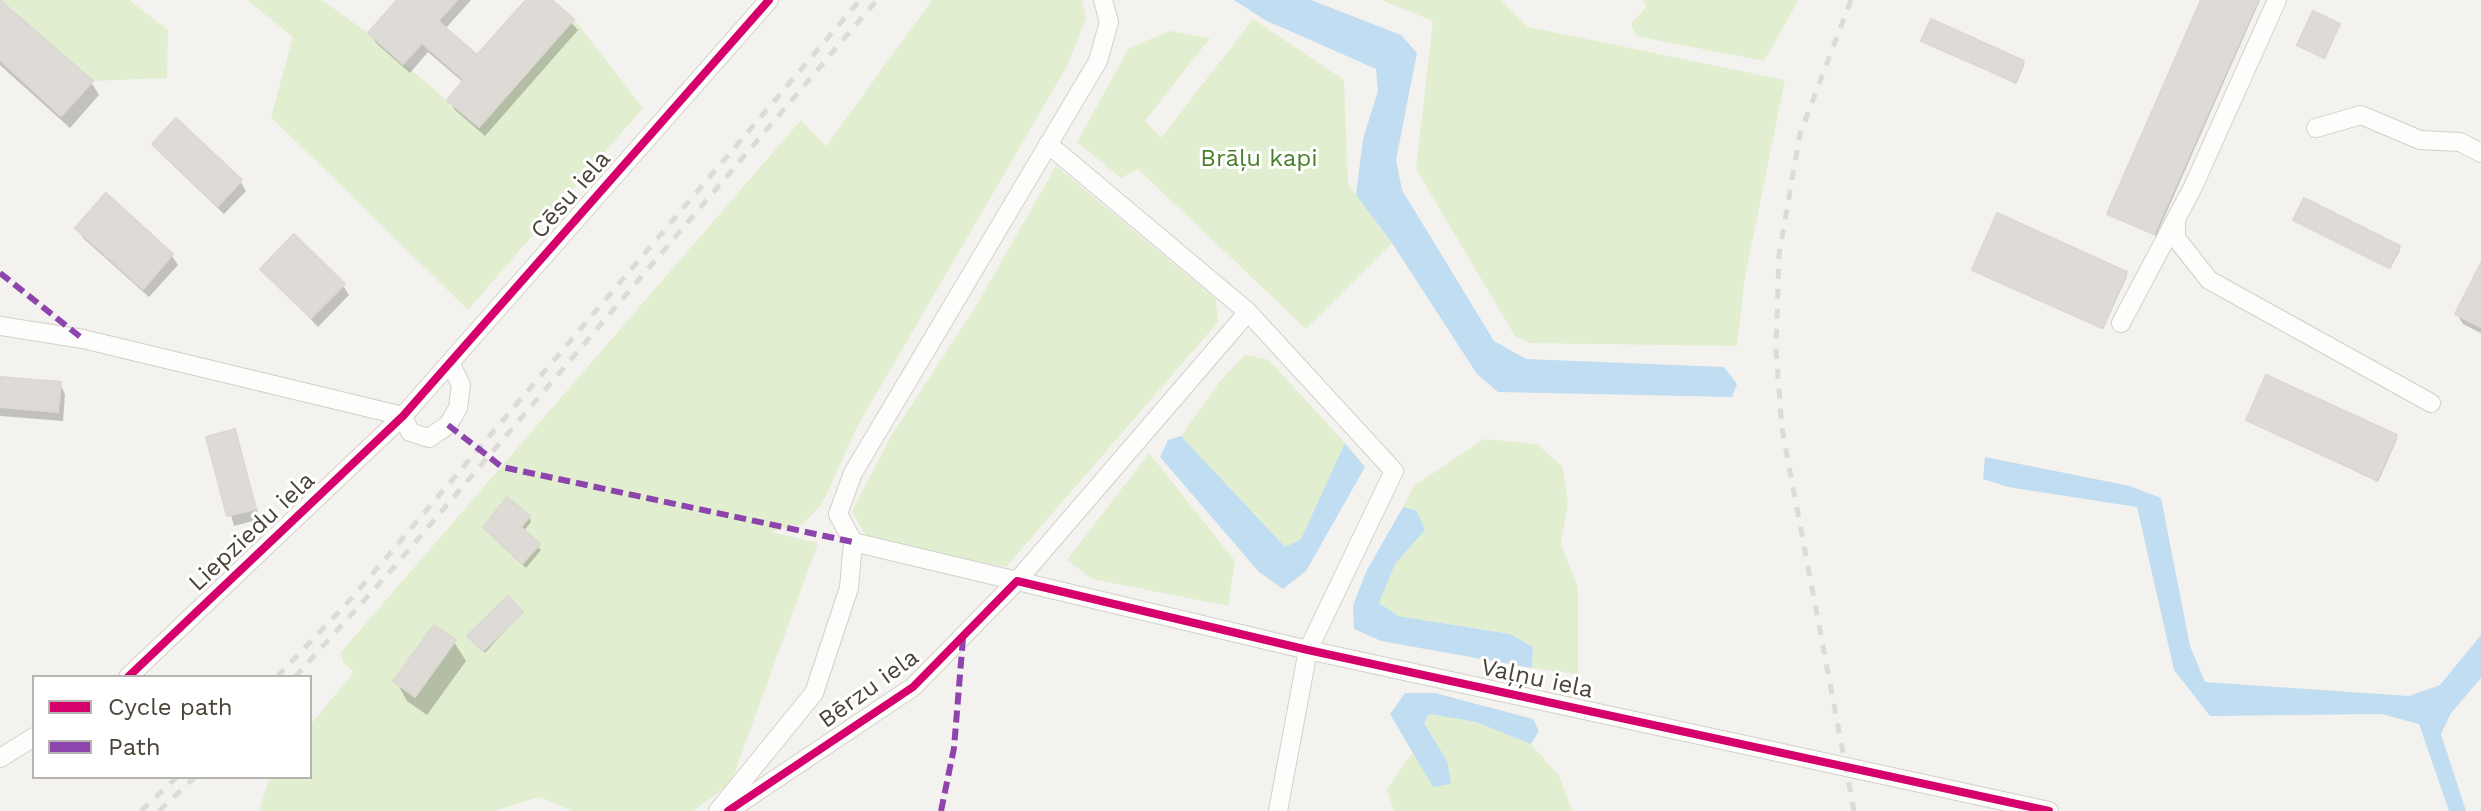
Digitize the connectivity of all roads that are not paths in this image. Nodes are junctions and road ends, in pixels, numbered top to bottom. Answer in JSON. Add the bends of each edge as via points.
{"nodes":[{"id":1,"x":769,"y":0,"type":"edge"},
{"id":2,"x":1103,"y":0,"type":"edge"},
{"id":3,"x":2277,"y":0,"type":"edge"},
{"id":4,"x":2316,"y":128,"type":"dead end"},
{"id":5,"x":1048,"y":144,"type":"junction"},
{"id":6,"x":2481,"y":153,"type":"edge"},
{"id":7,"x":2176,"y":219,"type":"junction"},
{"id":8,"x":1248,"y":312,"type":"junction"},
{"id":9,"x":2121,"y":323,"type":"dead end"},
{"id":10,"x":0,"y":326,"type":"edge"},
{"id":11,"x":450,"y":363,"type":"junction"},
{"id":12,"x":2431,"y":403,"type":"dead end"},
{"id":13,"x":403,"y":416,"type":"junction"},
{"id":14,"x":853,"y":542,"type":"junction"},
{"id":15,"x":1017,"y":581,"type":"junction"},
{"id":16,"x":1308,"y":650,"type":"junction"},
{"id":17,"x":130,"y":675,"type":"edge"},
{"id":18,"x":32,"y":738,"type":"edge"},
{"id":19,"x":0,"y":758,"type":"edge"},
{"id":20,"x":718,"y":811,"type":"edge"},
{"id":21,"x":728,"y":811,"type":"edge"},
{"id":22,"x":1278,"y":811,"type":"edge"},
{"id":23,"x":2049,"y":811,"type":"edge"}],
"edges":[{"from":1,"to":11,"type":"street","name":"Cēsu iela"},
{"from":2,"to":5,"type":"street","via":[[1109,22],[1098,61]]},
{"from":3,"to":7,"type":"street"},
{"from":4,"to":6,"type":"street","via":[[2361,115],[2420,140],[2460,142]]},
{"from":5,"to":8,"type":"street"},
{"from":5,"to":14,"type":"street","via":[[853,473],[838,514]]},
{"from":7,"to":9,"type":"street"},
{"from":7,"to":12,"type":"street","via":[[2176,238],[2209,280]]},
{"from":8,"to":15,"type":"street","name":"Bērzu iela"},
{"from":8,"to":16,"type":"street","via":[[1394,471]]},
{"from":10,"to":13,"type":"street","via":[[83,339]]},
{"from":11,"to":13,"type":"street","name":"Cēsu iela"},
{"from":11,"to":13,"type":"street","via":[[461,385],[458,408],[448,425],[429,438],[410,432]]},
{"from":13,"to":17,"type":"street","name":"Liepziedu iela"},
{"from":14,"to":15,"type":"street","name":"Vaļņu iela"},
{"from":14,"to":20,"type":"street","via":[[849,588],[814,693]]},
{"from":15,"to":16,"type":"street","name":"Vaļņu iela"},
{"from":15,"to":21,"type":"street","name":"Bērzu iela","via":[[913,687]]},
{"from":16,"to":22,"type":"street"},
{"from":16,"to":23,"type":"street","name":"Vaļņu iela"},
{"from":18,"to":19,"type":"street"}]}
